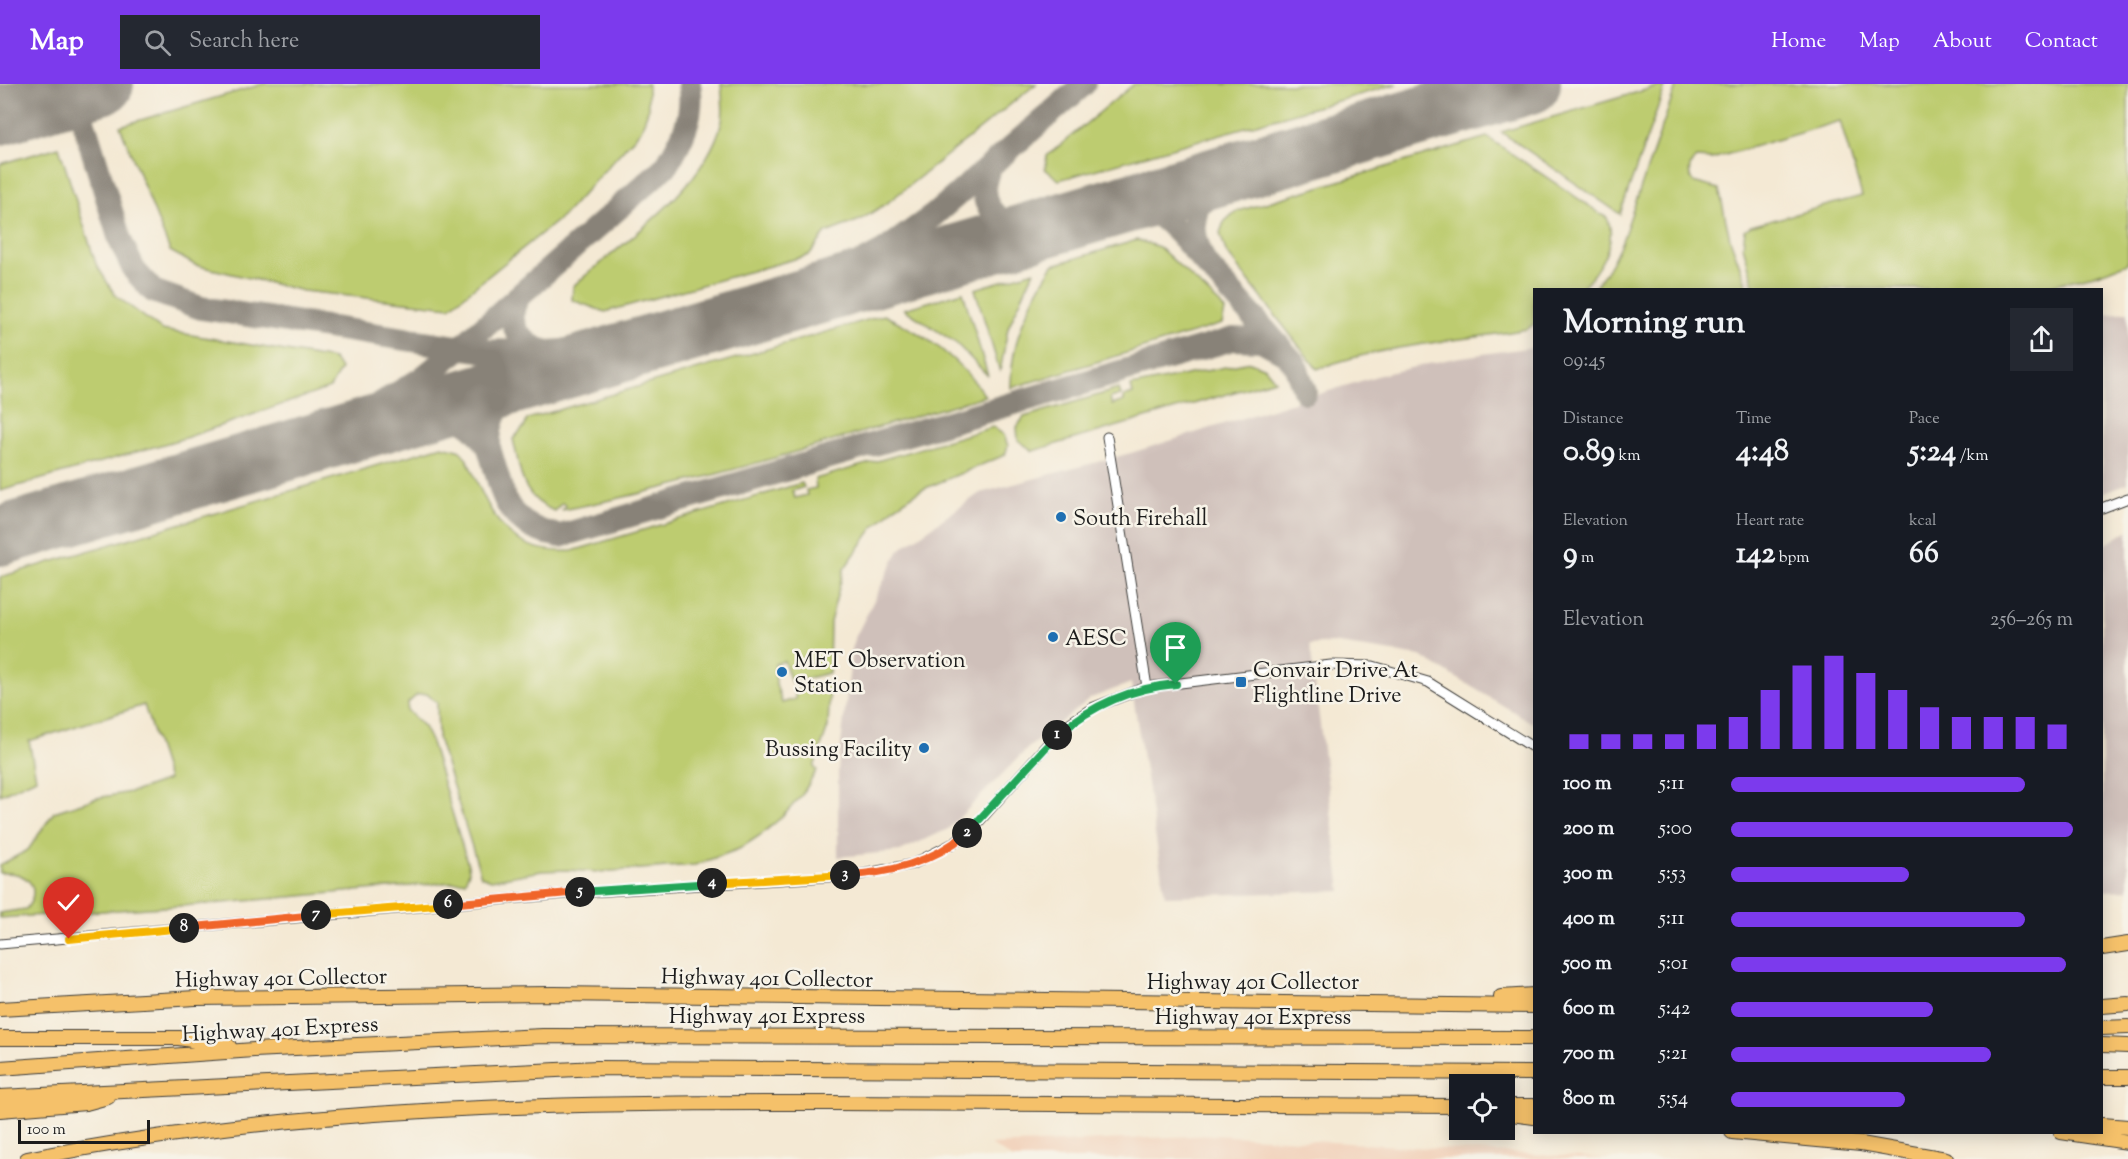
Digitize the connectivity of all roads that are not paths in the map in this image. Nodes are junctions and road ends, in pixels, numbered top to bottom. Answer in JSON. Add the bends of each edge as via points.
{"nodes":[{"id":1,"x":1107,"y":437,"type":"dead end"},
{"id":2,"x":2128,"y":498,"type":"edge"},
{"id":3,"x":2103,"y":508,"type":"edge"},
{"id":4,"x":1147,"y":687,"type":"junction"},
{"id":5,"x":1533,"y":747,"type":"edge"},
{"id":6,"x":0,"y":944,"type":"edge"},
{"id":7,"x":2128,"y":944,"type":"edge"},
{"id":8,"x":2103,"y":948,"type":"edge"},
{"id":9,"x":1533,"y":995,"type":"edge"},
{"id":10,"x":1421,"y":1003,"type":"junction"},
{"id":11,"x":2128,"y":1005,"type":"edge"},
{"id":12,"x":1533,"y":1006,"type":"edge"},
{"id":13,"x":2106,"y":1006,"type":"edge"},
{"id":14,"x":0,"y":1009,"type":"edge"},
{"id":15,"x":2128,"y":1027,"type":"edge"},
{"id":16,"x":2103,"y":1028,"type":"edge"},
{"id":17,"x":0,"y":1038,"type":"edge"},
{"id":18,"x":1533,"y":1038,"type":"edge"},
{"id":19,"x":2103,"y":1045,"type":"edge"},
{"id":20,"x":2128,"y":1046,"type":"edge"},
{"id":21,"x":255,"y":1050,"type":"junction"},
{"id":22,"x":0,"y":1068,"type":"edge"},
{"id":23,"x":1533,"y":1073,"type":"edge"},
{"id":24,"x":2103,"y":1077,"type":"edge"},
{"id":25,"x":2128,"y":1077,"type":"edge"},
{"id":26,"x":128,"y":1091,"type":"junction"},
{"id":27,"x":0,"y":1097,"type":"edge"},
{"id":28,"x":1449,"y":1106,"type":"edge"},
{"id":29,"x":1515,"y":1106,"type":"edge"},
{"id":30,"x":1533,"y":1106,"type":"edge"},
{"id":31,"x":0,"y":1110,"type":"edge"},
{"id":32,"x":1515,"y":1114,"type":"edge"},
{"id":33,"x":1533,"y":1117,"type":"edge"},
{"id":34,"x":2103,"y":1125,"type":"edge"},
{"id":35,"x":2128,"y":1127,"type":"edge"},
{"id":36,"x":1754,"y":1134,"type":"edge"},
{"id":37,"x":2074,"y":1134,"type":"edge"},
{"id":38,"x":2128,"y":1142,"type":"edge"},
{"id":39,"x":27,"y":1159,"type":"edge"},
{"id":40,"x":1946,"y":1159,"type":"edge"}],
"edges":[{"from":1,"to":4,"type":"street"},
{"from":2,"to":3,"type":"street"},
{"from":4,"to":5,"type":"street","via":[[1331,665],[1373,666],[1428,682]]},
{"from":4,"to":6,"type":"street","via":[[1092,708],[1071,722],[964,836],[940,852],[899,868],[858,875],[576,893]]},
{"from":7,"to":8,"type":"highway"},
{"from":9,"to":10,"type":"highway"},
{"from":10,"to":12,"type":"highway","name":"Highway 401 Collector"},
{"from":10,"to":14,"type":"highway","name":"Highway 401 Collector","via":[[554,994],[196,998]]},
{"from":11,"to":13,"type":"highway"},
{"from":15,"to":16,"type":"highway"},
{"from":17,"to":21,"type":"highway","via":[[179,1038]]},
{"from":18,"to":21,"type":"highway","name":"Highway 401 Express","via":[[543,1036]]},
{"from":19,"to":20,"type":"highway"},
{"from":21,"to":22,"type":"highway","name":"Highway 401 Express"},
{"from":23,"to":26,"type":"highway","via":[[597,1068]]},
{"from":24,"to":25,"type":"highway"},
{"from":26,"to":27,"type":"highway"},
{"from":26,"to":31,"type":"highway","via":[[86,1102]]},
{"from":28,"to":39,"type":"highway","via":[[704,1102],[530,1107],[349,1116],[187,1132]]},
{"from":29,"to":30,"type":"highway"},
{"from":32,"to":33,"type":"highway"},
{"from":34,"to":35,"type":"highway"},
{"from":36,"to":40,"type":"highway","via":[[1861,1144]]},
{"from":37,"to":38,"type":"highway"}]}
